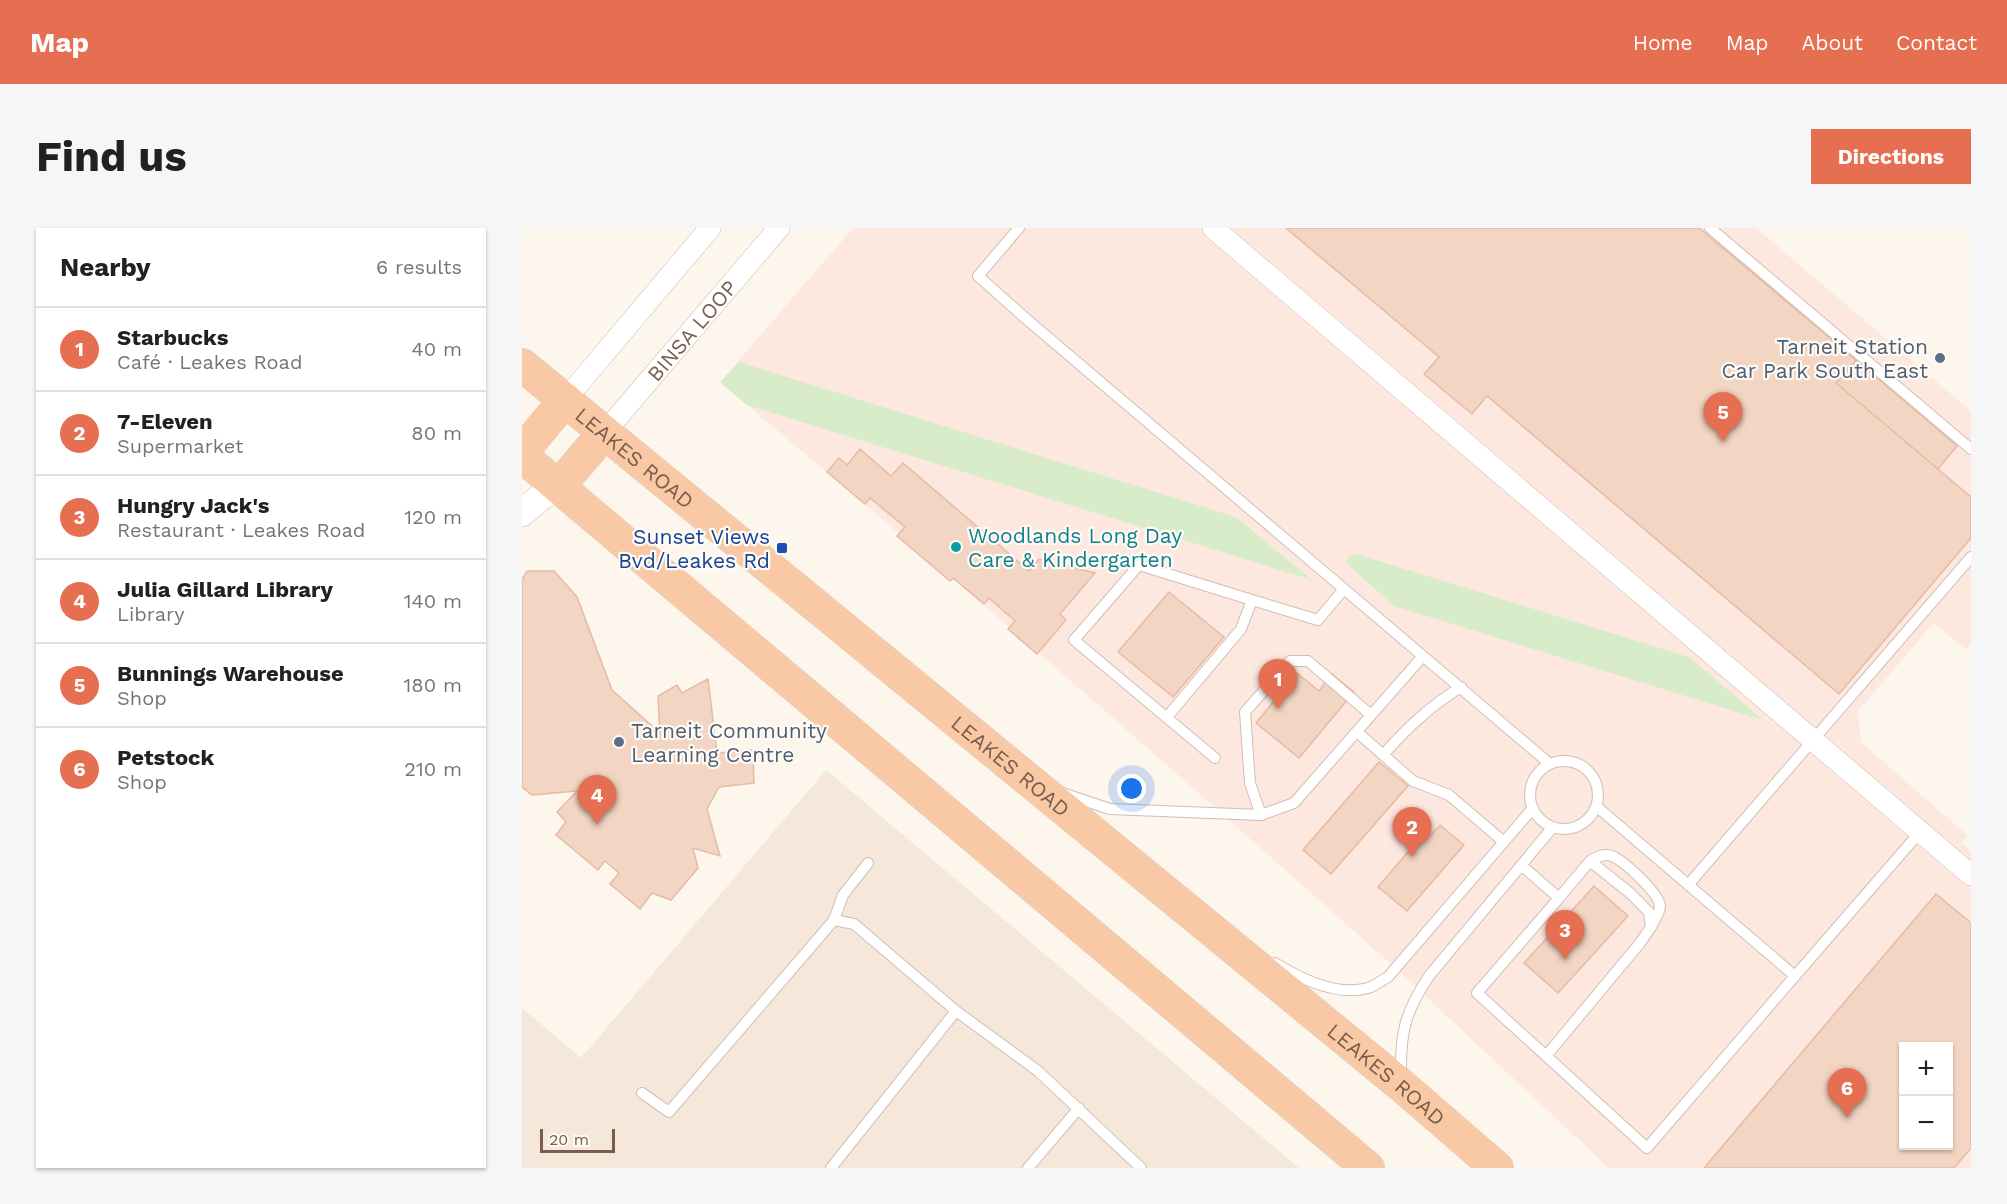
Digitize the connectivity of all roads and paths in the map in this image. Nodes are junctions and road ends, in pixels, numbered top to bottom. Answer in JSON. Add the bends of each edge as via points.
{"nodes":[{"id":1,"x":710,"y":228,"type":"edge"},
{"id":2,"x":779,"y":228,"type":"edge"},
{"id":3,"x":1019,"y":228,"type":"edge"},
{"id":4,"x":1213,"y":228,"type":"edge"},
{"id":5,"x":1710,"y":228,"type":"edge"},
{"id":6,"x":522,"y":365,"type":"edge"},
{"id":7,"x":565,"y":400,"type":"junction"},
{"id":8,"x":604,"y":433,"type":"junction"},
{"id":9,"x":1971,"y":449,"type":"edge"},
{"id":10,"x":522,"y":454,"type":"edge"},
{"id":11,"x":559,"y":486,"type":"junction"},
{"id":12,"x":522,"y":513,"type":"edge"},
{"id":13,"x":1971,"y":557,"type":"edge"},
{"id":14,"x":1344,"y":589,"type":"junction"},
{"id":15,"x":1252,"y":600,"type":"junction"},
{"id":16,"x":1423,"y":656,"type":"junction"},
{"id":17,"x":1461,"y":687,"type":"junction"},
{"id":18,"x":1371,"y":715,"type":"junction"},
{"id":19,"x":1167,"y":717,"type":"junction"},
{"id":20,"x":1357,"y":732,"type":"junction"},
{"id":21,"x":1813,"y":740,"type":"junction"},
{"id":22,"x":1383,"y":755,"type":"junction"},
{"id":23,"x":1215,"y":758,"type":"dead end"},
{"id":24,"x":1550,"y":764,"type":"junction"},
{"id":25,"x":1031,"y":782,"type":"junction"},
{"id":26,"x":1596,"y":806,"type":"junction"},
{"id":27,"x":1533,"y":808,"type":"junction"},
{"id":28,"x":1261,"y":815,"type":"junction"},
{"id":29,"x":1553,"y":827,"type":"junction"},
{"id":30,"x":1920,"y":832,"type":"junction"},
{"id":31,"x":1504,"y":842,"type":"junction"},
{"id":32,"x":1590,"y":861,"type":"junction"},
{"id":33,"x":868,"y":863,"type":"dead end"},
{"id":34,"x":1521,"y":865,"type":"junction"},
{"id":35,"x":1971,"y":875,"type":"edge"},
{"id":36,"x":1688,"y":885,"type":"junction"},
{"id":37,"x":1559,"y":898,"type":"junction"},
{"id":38,"x":1190,"y":912,"type":"junction"},
{"id":39,"x":834,"y":920,"type":"junction"},
{"id":40,"x":1651,"y":927,"type":"junction"},
{"id":41,"x":1795,"y":976,"type":"junction"},
{"id":42,"x":956,"y":1011,"type":"junction"},
{"id":43,"x":1546,"y":1056,"type":"junction"},
{"id":44,"x":1401,"y":1085,"type":"junction"},
{"id":45,"x":642,"y":1093,"type":"dead end"},
{"id":46,"x":1079,"y":1108,"type":"junction"},
{"id":47,"x":831,"y":1168,"type":"edge"},
{"id":48,"x":1028,"y":1168,"type":"edge"},
{"id":49,"x":1141,"y":1168,"type":"edge"},
{"id":50,"x":1368,"y":1168,"type":"edge"},
{"id":51,"x":1497,"y":1168,"type":"edge"}],
"edges":[{"from":1,"to":7,"type":"street"},
{"from":2,"to":8,"type":"street","name":"BINSA LOOP"},
{"from":3,"to":14,"type":"lane","via":[[978,276]]},
{"from":4,"to":21,"type":"street"},
{"from":5,"to":9,"type":"lane"},
{"from":6,"to":7,"type":"highway","name":"LEAKES ROAD"},
{"from":7,"to":8,"type":"highway","name":"LEAKES ROAD"},
{"from":7,"to":10,"type":"highway"},
{"from":8,"to":11,"type":"highway"},
{"from":8,"to":25,"type":"highway","name":"LEAKES ROAD"},
{"from":10,"to":11,"type":"highway"},
{"from":11,"to":12,"type":"street"},
{"from":11,"to":50,"type":"highway"},
{"from":13,"to":21,"type":"lane"},
{"from":14,"to":15,"type":"lane","via":[[1318,620]]},
{"from":14,"to":16,"type":"lane"},
{"from":15,"to":19,"type":"lane","via":[[1241,629]]},
{"from":15,"to":19,"type":"lane","via":[[1139,565],[1074,640]]},
{"from":16,"to":17,"type":"lane"},
{"from":16,"to":18,"type":"lane"},
{"from":17,"to":22,"type":"lane","via":[[1418,717]]},
{"from":17,"to":24,"type":"lane"},
{"from":18,"to":20,"type":"lane"},
{"from":18,"to":28,"type":"lane","via":[[1308,662],[1290,661],[1245,712],[1250,783]]},
{"from":19,"to":23,"type":"lane"},
{"from":20,"to":22,"type":"lane"},
{"from":20,"to":28,"type":"lane","via":[[1294,803]]},
{"from":21,"to":30,"type":"street"},
{"from":21,"to":36,"type":"lane"},
{"from":22,"to":31,"type":"lane","via":[[1413,781],[1449,795]]},
{"from":24,"to":26,"type":"lane","via":[[1562,761],[1584,768],[1596,786]]},
{"from":24,"to":27,"type":"lane","via":[[1534,780],[1530,791]]},
{"from":25,"to":28,"type":"lane","via":[[1110,808]]},
{"from":25,"to":38,"type":"highway","name":"LEAKES ROAD"},
{"from":26,"to":29,"type":"lane","via":[[1591,816],[1574,828]]},
{"from":26,"to":36,"type":"lane"},
{"from":27,"to":29,"type":"lane","via":[[1543,822]]},
{"from":27,"to":31,"type":"lane"},
{"from":29,"to":34,"type":"lane"},
{"from":30,"to":35,"type":"street"},
{"from":30,"to":41,"type":"lane"},
{"from":31,"to":38,"type":"lane","via":[[1388,977],[1368,988],[1337,991],[1286,970]]},
{"from":32,"to":37,"type":"lane"},
{"from":32,"to":40,"type":"lane","via":[[1649,912]]},
{"from":32,"to":40,"type":"lane","via":[[1613,856],[1652,889],[1659,898],[1660,909]]},
{"from":33,"to":39,"type":"lane","via":[[843,895]]},
{"from":34,"to":37,"type":"lane"},
{"from":34,"to":44,"type":"lane","via":[[1415,997],[1400,1045]]},
{"from":36,"to":41,"type":"lane"},
{"from":37,"to":43,"type":"lane","via":[[1477,993]]},
{"from":38,"to":44,"type":"highway","name":"LEAKES ROAD"},
{"from":39,"to":42,"type":"lane","via":[[854,924]]},
{"from":39,"to":45,"type":"lane","via":[[669,1112]]},
{"from":40,"to":43,"type":"lane"},
{"from":41,"to":43,"type":"lane","via":[[1647,1148]]},
{"from":42,"to":46,"type":"lane","via":[[1038,1071]]},
{"from":42,"to":47,"type":"lane"},
{"from":44,"to":51,"type":"highway","name":"LEAKES ROAD"},
{"from":46,"to":48,"type":"lane"},
{"from":46,"to":49,"type":"lane"}]}
